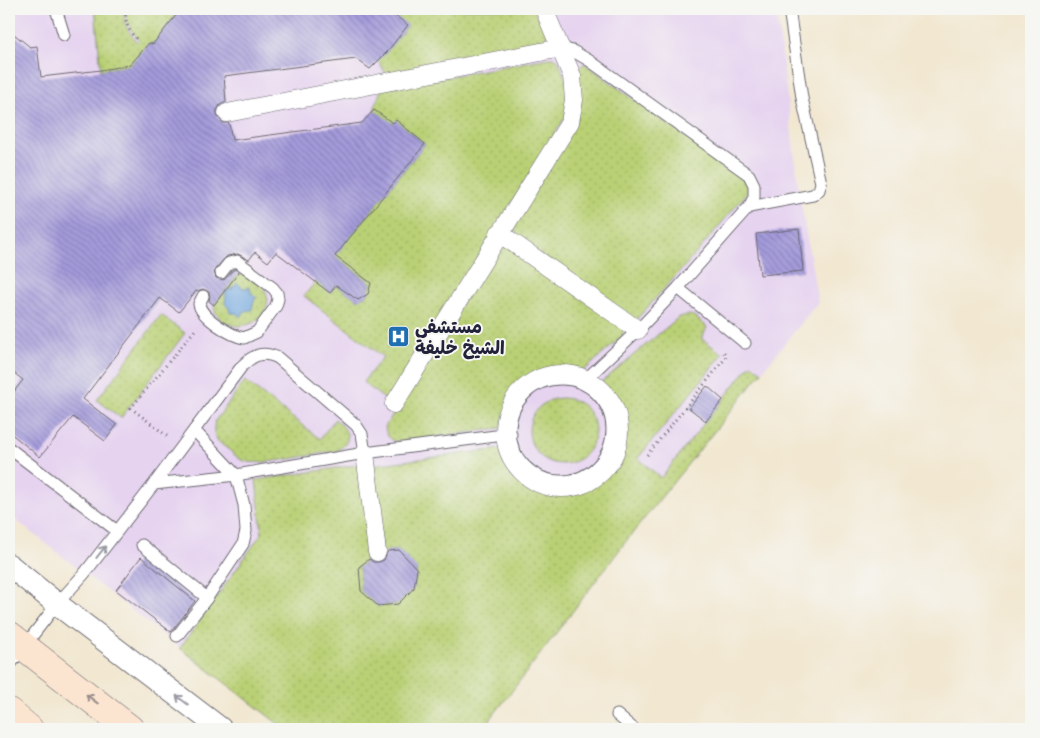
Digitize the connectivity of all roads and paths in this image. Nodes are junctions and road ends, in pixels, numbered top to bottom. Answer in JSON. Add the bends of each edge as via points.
{"nodes":[{"id":1,"x":56,"y":9,"type":"edge"},
{"id":2,"x":132,"y":9,"type":"edge"},
{"id":3,"x":544,"y":9,"type":"edge"},
{"id":4,"x":789,"y":9,"type":"edge"},
{"id":5,"x":64,"y":35,"type":"dead end"},
{"id":6,"x":138,"y":40,"type":"dead end"},
{"id":7,"x":561,"y":48,"type":"junction"},
{"id":8,"x":227,"y":113,"type":"dead end"},
{"id":9,"x":749,"y":207,"type":"junction"},
{"id":10,"x":499,"y":233,"type":"junction"},
{"id":11,"x":222,"y":273,"type":"dead end"},
{"id":12,"x":678,"y":288,"type":"junction"},
{"id":13,"x":203,"y":296,"type":"dead end"},
{"id":14,"x":206,"y":316,"type":"junction"},
{"id":15,"x":712,"y":317,"type":"junction"},
{"id":16,"x":638,"y":330,"type":"junction"},
{"id":17,"x":250,"y":336,"type":"junction"},
{"id":18,"x":745,"y":343,"type":"dead end"},
{"id":19,"x":258,"y":353,"type":"junction"},
{"id":20,"x":584,"y":381,"type":"junction"},
{"id":21,"x":394,"y":404,"type":"dead end"},
{"id":22,"x":194,"y":430,"type":"junction"},
{"id":23,"x":508,"y":434,"type":"junction"},
{"id":24,"x":9,"y":448,"type":"edge"},
{"id":25,"x":181,"y":448,"type":"junction"},
{"id":26,"x":365,"y":453,"type":"junction"},
{"id":27,"x":647,"y":455,"type":"dead end"},
{"id":28,"x":236,"y":475,"type":"junction"},
{"id":29,"x":154,"y":484,"type":"junction"},
{"id":30,"x":117,"y":531,"type":"junction"},
{"id":31,"x":142,"y":545,"type":"dead end"},
{"id":32,"x":377,"y":552,"type":"dead end"},
{"id":33,"x":9,"y":565,"type":"edge"},
{"id":34,"x":207,"y":598,"type":"junction"},
{"id":35,"x":57,"y":604,"type":"junction"},
{"id":36,"x":177,"y":636,"type":"dead end"},
{"id":37,"x":14,"y":649,"type":"edge"},
{"id":38,"x":9,"y":712,"type":"edge"},
{"id":39,"x":617,"y":715,"type":"dead end"},
{"id":40,"x":29,"y":729,"type":"edge"},
{"id":41,"x":130,"y":729,"type":"edge"},
{"id":42,"x":221,"y":729,"type":"edge"},
{"id":43,"x":634,"y":729,"type":"edge"}],
"edges":[{"from":1,"to":5,"type":"lane"},
{"from":2,"to":6,"type":"path","via":[[125,16]]},
{"from":3,"to":7,"type":"street"},
{"from":4,"to":9,"type":"lane","via":[[802,98],[822,183],[813,195]]},
{"from":7,"to":8,"type":"street"},
{"from":7,"to":9,"type":"lane","via":[[590,61],[749,175],[754,185],[754,197]]},
{"from":7,"to":10,"type":"street","via":[[572,76],[574,100],[570,122]]},
{"from":9,"to":12,"type":"lane"},
{"from":10,"to":16,"type":"street"},
{"from":10,"to":21,"type":"street"},
{"from":11,"to":17,"type":"lane","via":[[229,263],[237,261],[277,293],[276,306],[257,332]]},
{"from":12,"to":15,"type":"lane"},
{"from":12,"to":16,"type":"lane"},
{"from":13,"to":14,"type":"lane","via":[[200,309]]},
{"from":14,"to":17,"type":"lane","via":[[237,337]]},
{"from":14,"to":25,"type":"path","via":[[131,408]]},
{"from":15,"to":18,"type":"lane"},
{"from":15,"to":27,"type":"path","via":[[708,339],[724,352],[725,358]]},
{"from":16,"to":20,"type":"lane"},
{"from":17,"to":19,"type":"lane"},
{"from":19,"to":22,"type":"lane","via":[[242,366]]},
{"from":19,"to":26,"type":"lane","via":[[278,358],[346,415],[362,434]]},
{"from":20,"to":23,"type":"street","via":[[570,374],[553,374],[522,388],[506,418]]},
{"from":20,"to":23,"type":"street","via":[[601,389],[618,418],[615,452],[607,466],[594,478],[562,488],[545,486],[529,478],[508,452]]},
{"from":22,"to":25,"type":"lane"},
{"from":22,"to":28,"type":"lane"},
{"from":23,"to":26,"type":"lane"},
{"from":24,"to":30,"type":"lane"},
{"from":25,"to":29,"type":"lane"},
{"from":26,"to":28,"type":"lane"},
{"from":26,"to":32,"type":"street"},
{"from":28,"to":29,"type":"lane"},
{"from":28,"to":34,"type":"lane","via":[[244,505],[246,531],[243,544]]},
{"from":29,"to":30,"type":"lane"},
{"from":35,"to":30,"type":"lane","one_way":true},
{"from":31,"to":34,"type":"lane"},
{"from":33,"to":35,"type":"street"},
{"from":34,"to":36,"type":"lane"},
{"from":35,"to":37,"type":"lane"},
{"from":42,"to":35,"type":"street","one_way":true},
{"from":41,"to":37,"type":"main road","one_way":true},
{"from":38,"to":40,"type":"main road"},
{"from":39,"to":43,"type":"lane"}]}
